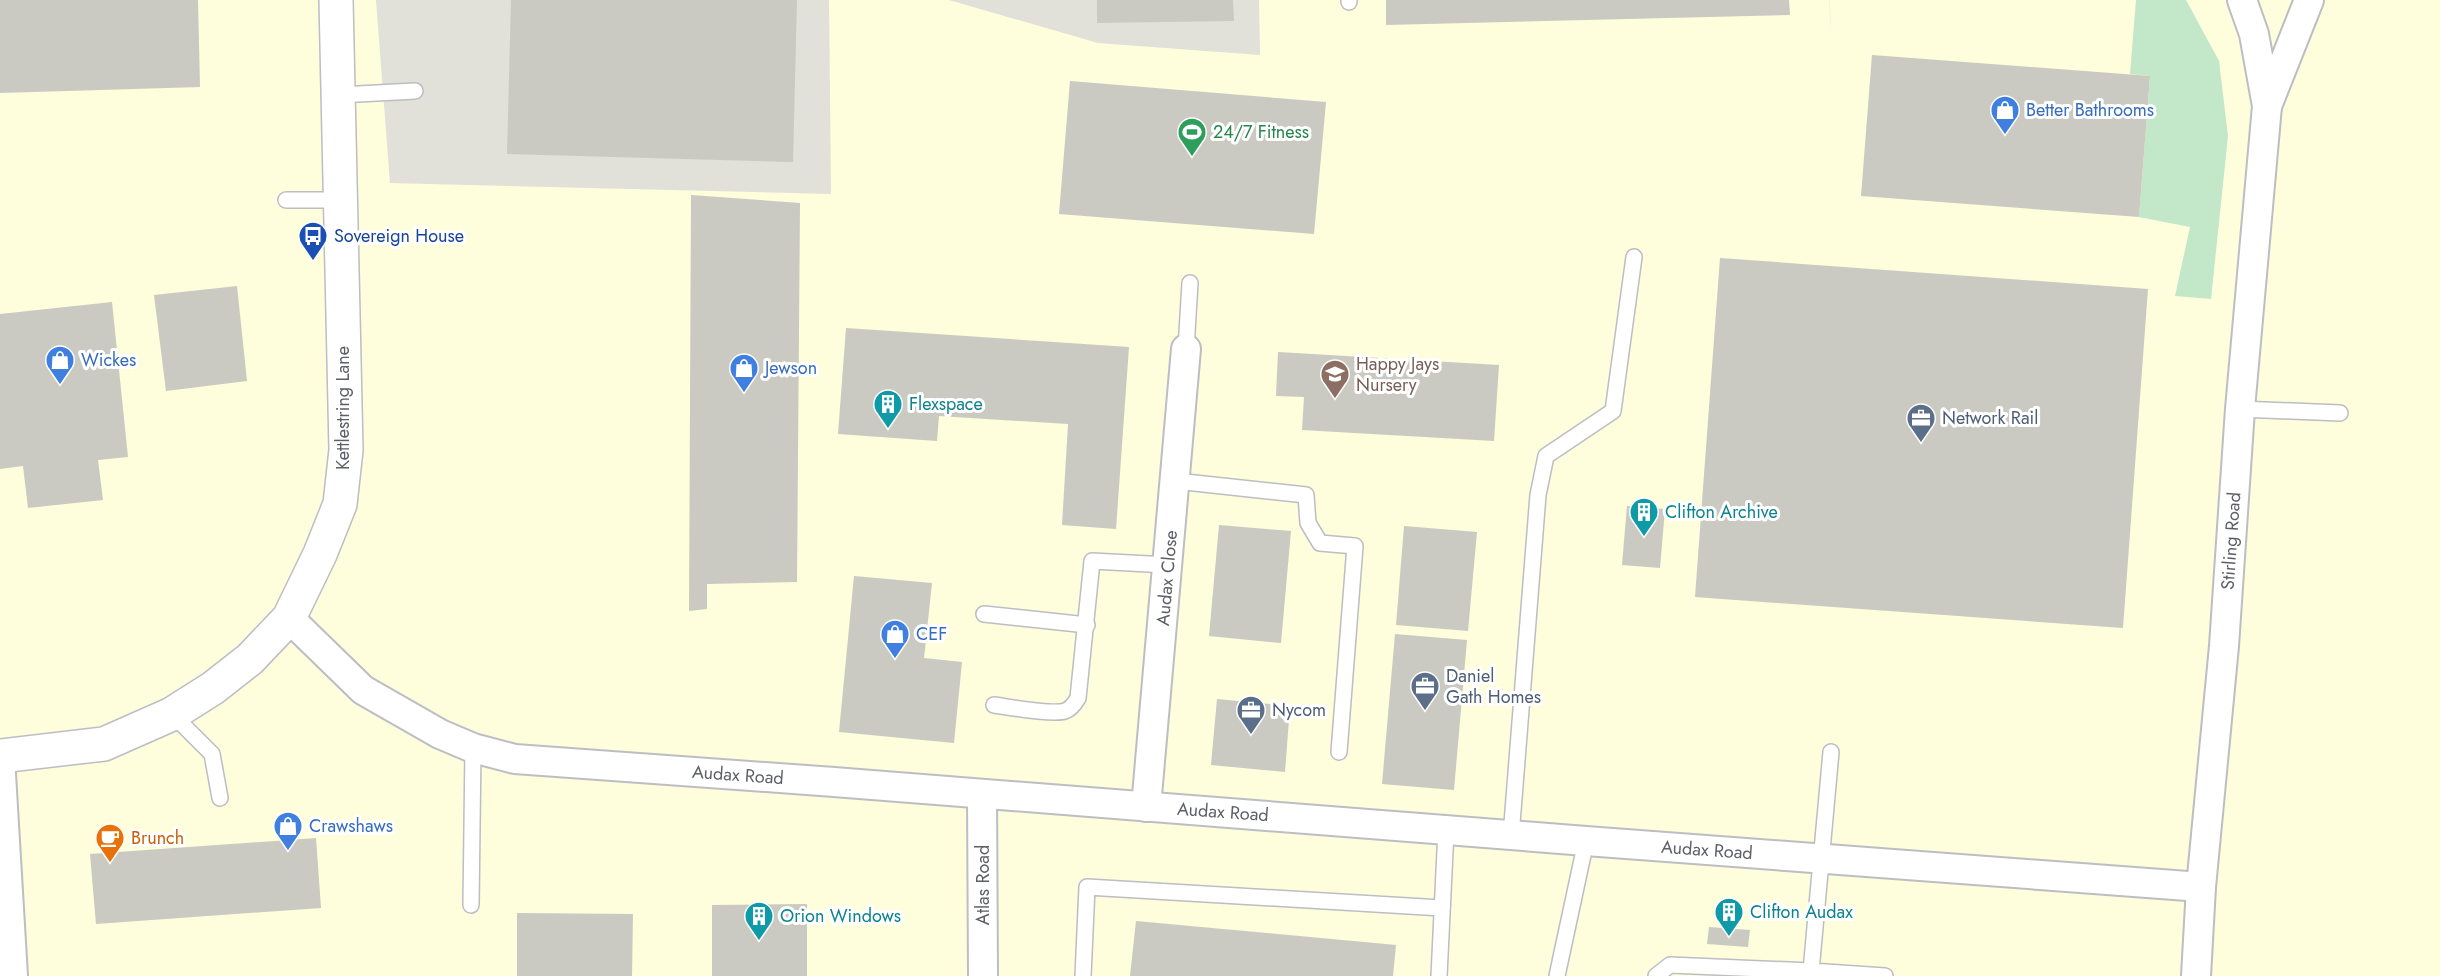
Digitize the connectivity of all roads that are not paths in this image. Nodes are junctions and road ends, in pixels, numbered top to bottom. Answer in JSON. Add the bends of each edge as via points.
{"nodes":[{"id":1,"x":336,"y":0,"type":"edge"},
{"id":2,"x":2242,"y":0,"type":"edge"},
{"id":3,"x":2309,"y":0,"type":"edge"},
{"id":4,"x":415,"y":91,"type":"dead end"},
{"id":5,"x":339,"y":95,"type":"junction"},
{"id":6,"x":2267,"y":106,"type":"junction"},
{"id":7,"x":286,"y":200,"type":"dead end"},
{"id":8,"x":341,"y":200,"type":"junction"},
{"id":9,"x":1634,"y":257,"type":"dead end"},
{"id":10,"x":1190,"y":283,"type":"dead end"},
{"id":11,"x":1186,"y":349,"type":"joint"},
{"id":12,"x":2240,"y":409,"type":"junction"},
{"id":13,"x":2340,"y":413,"type":"dead end"},
{"id":14,"x":1176,"y":481,"type":"junction"},
{"id":15,"x":1168,"y":565,"type":"junction"},
{"id":16,"x":984,"y":614,"type":"dead end"},
{"id":17,"x":289,"y":618,"type":"junction"},
{"id":18,"x":1087,"y":625,"type":"junction"},
{"id":19,"x":994,"y":705,"type":"dead end"},
{"id":20,"x":172,"y":714,"type":"junction"},
{"id":21,"x":473,"y":748,"type":"junction"},
{"id":22,"x":1339,"y":752,"type":"dead end"},
{"id":23,"x":1831,"y":752,"type":"dead end"},
{"id":24,"x":0,"y":756,"type":"edge"},
{"id":25,"x":982,"y":794,"type":"junction"},
{"id":26,"x":220,"y":798,"type":"dead end"},
{"id":27,"x":1146,"y":807,"type":"junction"},
{"id":28,"x":1446,"y":830,"type":"junction"},
{"id":29,"x":1511,"y":836,"type":"junction"},
{"id":30,"x":1586,"y":842,"type":"junction"},
{"id":31,"x":1822,"y":859,"type":"junction"},
{"id":32,"x":4,"y":879,"type":"edge"},
{"id":33,"x":2201,"y":887,"type":"junction"},
{"id":34,"x":471,"y":905,"type":"dead end"},
{"id":35,"x":1442,"y":908,"type":"junction"},
{"id":36,"x":1811,"y":971,"type":"junction"},
{"id":37,"x":13,"y":976,"type":"edge"},
{"id":38,"x":983,"y":976,"type":"edge"},
{"id":39,"x":1083,"y":976,"type":"edge"},
{"id":40,"x":1439,"y":976,"type":"edge"},
{"id":41,"x":1557,"y":976,"type":"edge"},
{"id":42,"x":1656,"y":976,"type":"edge"},
{"id":43,"x":1885,"y":976,"type":"edge"},
{"id":44,"x":2196,"y":976,"type":"edge"}],
"edges":[{"from":1,"to":5,"type":"street","name":"Kettlestring Lane"},
{"from":2,"to":6,"type":"street","name":"Stirling Road","via":[[2254,34]]},
{"from":3,"to":6,"type":"street","name":"Stirling Road"},
{"from":4,"to":5,"type":"lane"},
{"from":5,"to":8,"type":"street","name":"Kettlestring Lane"},
{"from":6,"to":12,"type":"street","name":"Stirling Road"},
{"from":7,"to":8,"type":"lane"},
{"from":8,"to":17,"type":"street","name":"Kettlestring Lane","via":[[346,450],[340,504]]},
{"from":9,"to":29,"type":"lane","via":[[1613,411],[1546,456],[1538,495]]},
{"from":10,"to":11,"type":"lane"},
{"from":11,"to":14,"type":"street","name":"Audax Close"},
{"from":12,"to":13,"type":"lane"},
{"from":12,"to":33,"type":"street","name":"Stirling Road","via":[[2224,646]]},
{"from":14,"to":15,"type":"street","name":"Audax Close"},
{"from":14,"to":22,"type":"lane","via":[[1306,495],[1308,523],[1320,543],[1355,546]]},
{"from":15,"to":18,"type":"lane","via":[[1092,561]]},
{"from":15,"to":27,"type":"street","name":"Audax Close"},
{"from":16,"to":18,"type":"lane"},
{"from":17,"to":20,"type":"street","name":"Kettlestring Lane","via":[[250,659]]},
{"from":17,"to":21,"type":"street","name":"Audax Road","via":[[363,690],[440,734]]},
{"from":18,"to":19,"type":"lane","via":[[1074,705],[1052,712]]},
{"from":20,"to":24,"type":"street","name":"Kettlestring Lane","via":[[104,744]]},
{"from":20,"to":26,"type":"lane","via":[[212,753]]},
{"from":21,"to":25,"type":"street","name":"Audax Road","via":[[515,759]]},
{"from":21,"to":34,"type":"lane"},
{"from":23,"to":31,"type":"lane"},
{"from":24,"to":32,"type":"street"},
{"from":25,"to":27,"type":"street","name":"Audax Road"},
{"from":25,"to":38,"type":"street","name":"Atlas Road"},
{"from":27,"to":28,"type":"street","name":"Audax Road"},
{"from":28,"to":29,"type":"street","name":"Audax Road"},
{"from":28,"to":35,"type":"lane"},
{"from":29,"to":30,"type":"street","name":"Audax Road"},
{"from":30,"to":31,"type":"street","name":"Audax Road"},
{"from":30,"to":41,"type":"lane"},
{"from":31,"to":33,"type":"street","name":"Audax Road"},
{"from":31,"to":36,"type":"lane"},
{"from":32,"to":37,"type":"street"},
{"from":33,"to":44,"type":"street","name":"Stirling Road"},
{"from":35,"to":39,"type":"lane","via":[[1087,887]]},
{"from":35,"to":40,"type":"lane"},
{"from":36,"to":42,"type":"lane","via":[[1670,965]]},
{"from":36,"to":43,"type":"lane"}]}
